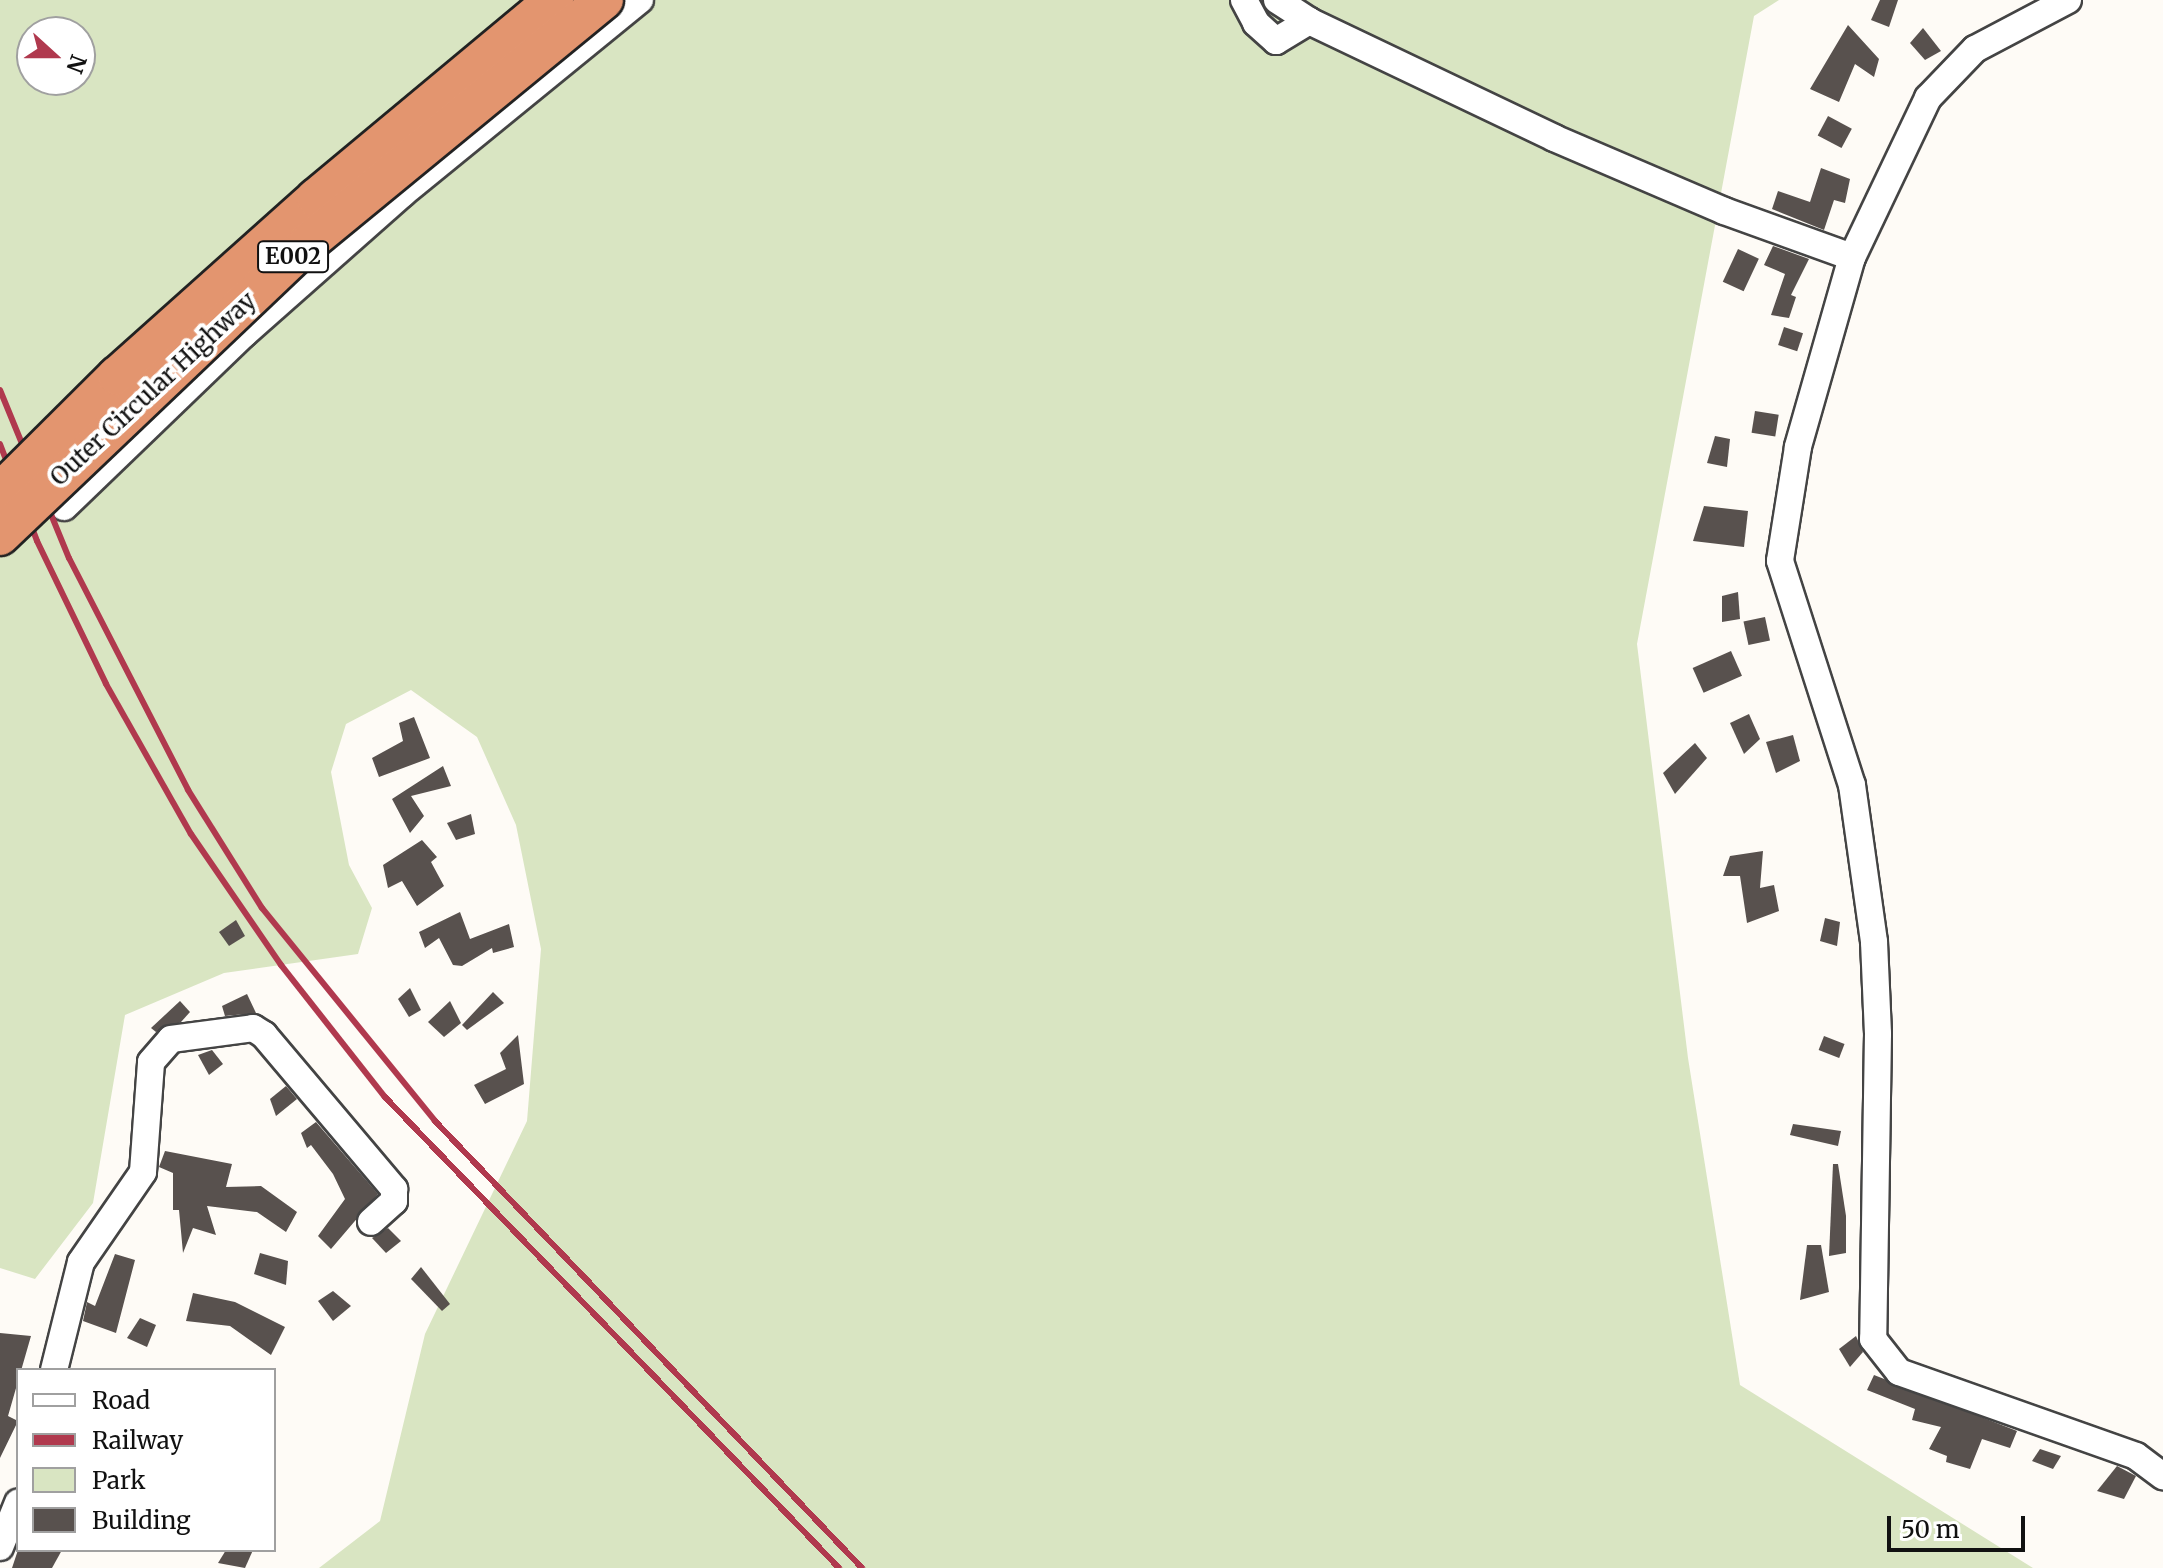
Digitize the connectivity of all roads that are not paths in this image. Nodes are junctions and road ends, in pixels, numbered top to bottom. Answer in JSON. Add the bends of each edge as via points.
{"nodes":[{"id":1,"x":554,"y":0,"type":"edge"},
{"id":2,"x":604,"y":0,"type":"edge"},
{"id":3,"x":640,"y":0,"type":"edge"},
{"id":4,"x":1244,"y":0,"type":"edge"},
{"id":5,"x":1277,"y":0,"type":"edge"},
{"id":6,"x":2068,"y":0,"type":"edge"},
{"id":7,"x":1303,"y":10,"type":"edge"},
{"id":8,"x":1852,"y":257,"type":"junction"},
{"id":9,"x":0,"y":492,"type":"edge"},
{"id":10,"x":64,"y":507,"type":"dead end"},
{"id":11,"x":0,"y":536,"type":"edge"},
{"id":12,"x":371,"y":1222,"type":"dead end"},
{"id":13,"x":54,"y":1368,"type":"edge"},
{"id":14,"x":2163,"y":1476,"type":"edge"},
{"id":15,"x":16,"y":1508,"type":"edge"},
{"id":16,"x":0,"y":1547,"type":"edge"}],
"edges":[{"from":1,"to":9,"type":"highway","name":"Outer Circular Highway","number":"E002","bridge":true,"via":[[466,68],[316,198],[117,376]]},
{"from":2,"to":11,"type":"highway","name":"Outer Circular Highway","number":"E002","bridge":true,"via":[[308,243]]},
{"from":3,"to":10,"type":"street","via":[[391,204],[244,334]]},
{"from":4,"to":7,"type":"street","via":[[1256,23],[1276,41]]},
{"from":5,"to":7,"type":"street"},
{"from":6,"to":8,"type":"street","via":[[1975,49],[1928,98]]},
{"from":7,"to":8,"type":"street","via":[[1596,156],[1724,211]]},
{"from":8,"to":14,"type":"street","via":[[1798,447],[1780,561],[1852,785],[1874,942],[1878,1034],[1873,1339],[1899,1372],[2136,1456]]},
{"from":12,"to":13,"type":"street","via":[[394,1201],[394,1189],[264,1035],[253,1028],[171,1039],[151,1062],[143,1172],[81,1262]]},
{"from":15,"to":16,"type":"street"}]}
